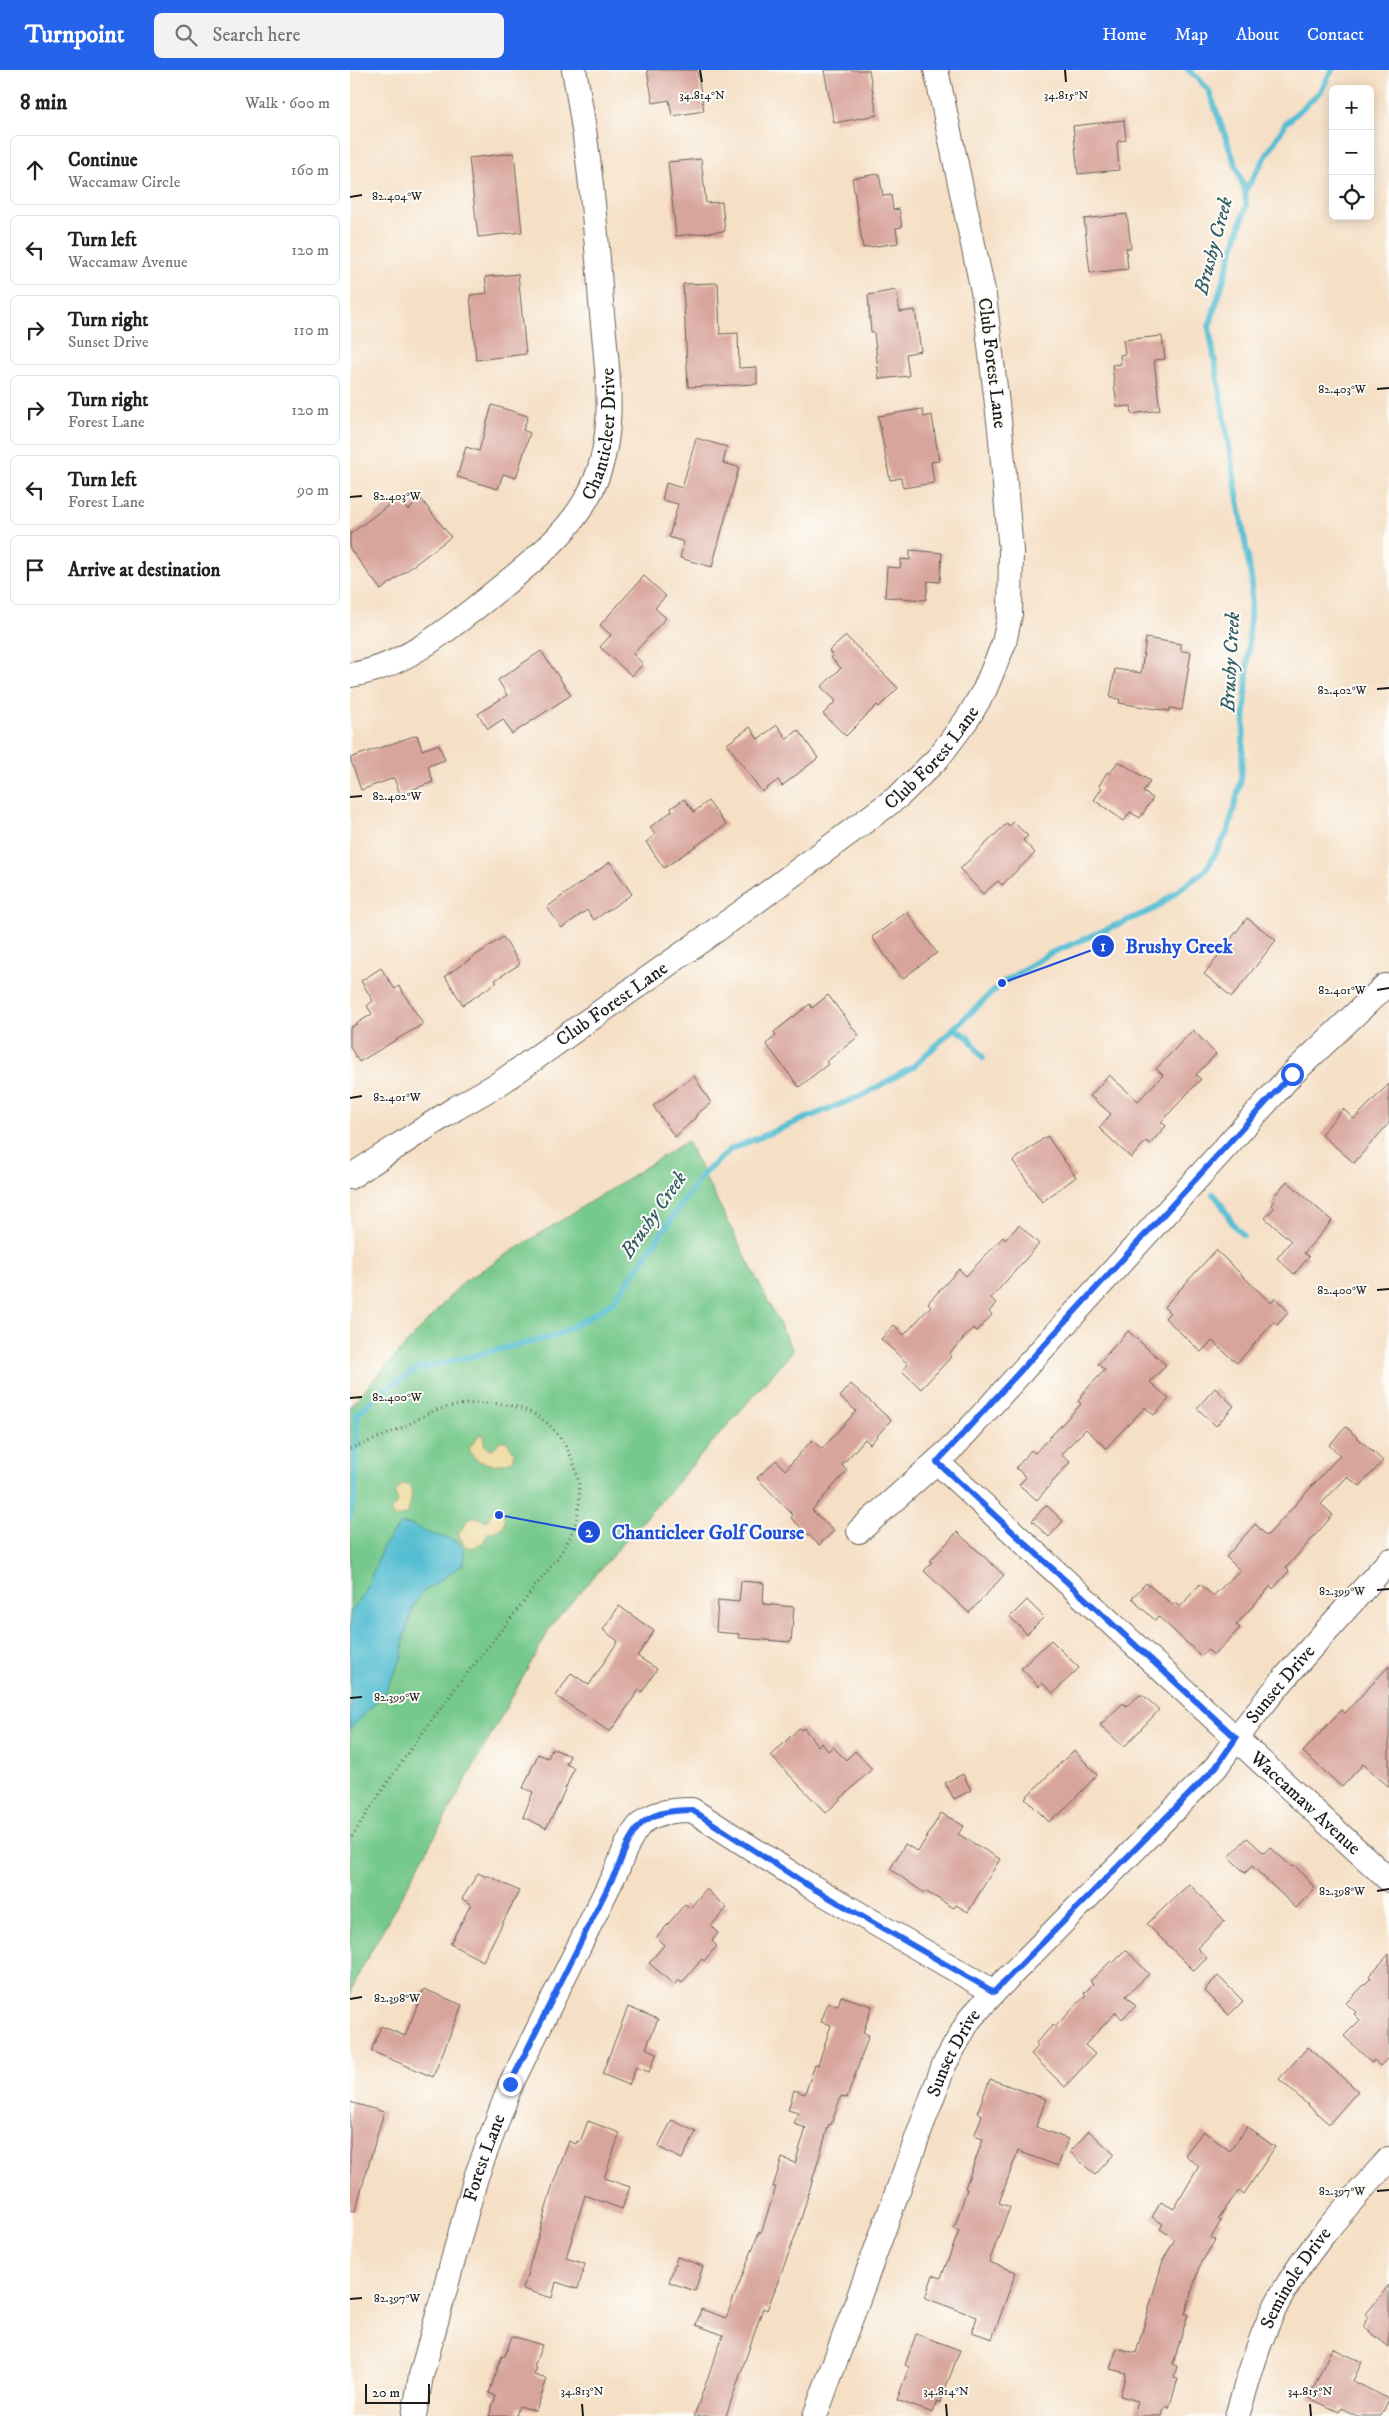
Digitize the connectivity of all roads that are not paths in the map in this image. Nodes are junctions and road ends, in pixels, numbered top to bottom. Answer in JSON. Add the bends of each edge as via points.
{"nodes":[{"id":1,"x":574,"y":70,"type":"edge"},
{"id":2,"x":936,"y":70,"type":"edge"},
{"id":3,"x":350,"y":675,"type":"edge"},
{"id":4,"x":1385,"y":986,"type":"dead end"},
{"id":5,"x":350,"y":1177,"type":"edge"},
{"id":6,"x":937,"y":1462,"type":"junction"},
{"id":7,"x":859,"y":1531,"type":"dead end"},
{"id":8,"x":1389,"y":1561,"type":"edge"},
{"id":9,"x":1236,"y":1738,"type":"junction"},
{"id":10,"x":1389,"y":1880,"type":"edge"},
{"id":11,"x":994,"y":1992,"type":"junction"},
{"id":12,"x":1389,"y":2159,"type":"edge"},
{"id":13,"x":414,"y":2416,"type":"edge"},
{"id":14,"x":815,"y":2416,"type":"edge"},
{"id":15,"x":1237,"y":2416,"type":"edge"}],
"edges":[{"from":1,"to":3,"type":"street","name":"Chanticleer Drive","via":[[586,130],[594,204],[609,407],[605,447],[597,477],[588,497],[563,533],[458,621],[392,662]]},
{"from":2,"to":5,"type":"street","name":"Club Forest Lane","via":[[984,296],[1011,551],[1010,614],[1004,643],[986,689],[938,758],[899,796],[500,1083]]},
{"from":4,"to":6,"type":"street","via":[[1292,1074]]},
{"from":6,"to":7,"type":"street"},
{"from":6,"to":9,"type":"street","name":"Waccamaw Avenue"},
{"from":8,"to":9,"type":"street","name":"Sunset Drive"},
{"from":9,"to":10,"type":"street","name":"Waccamaw Avenue"},
{"from":9,"to":11,"type":"street","name":"Sunset Drive","via":[[1216,1767]]},
{"from":11,"to":13,"type":"street","name":"Forest Lane","via":[[809,1886],[692,1810],[670,1810],[635,1828],[510,2084],[476,2177],[421,2376]]},
{"from":11,"to":14,"type":"street","name":"Sunset Drive","via":[[969,2020],[944,2065]]},
{"from":12,"to":15,"type":"street","name":"Seminole Drive","via":[[1303,2262],[1283,2291],[1269,2320]]}]}
